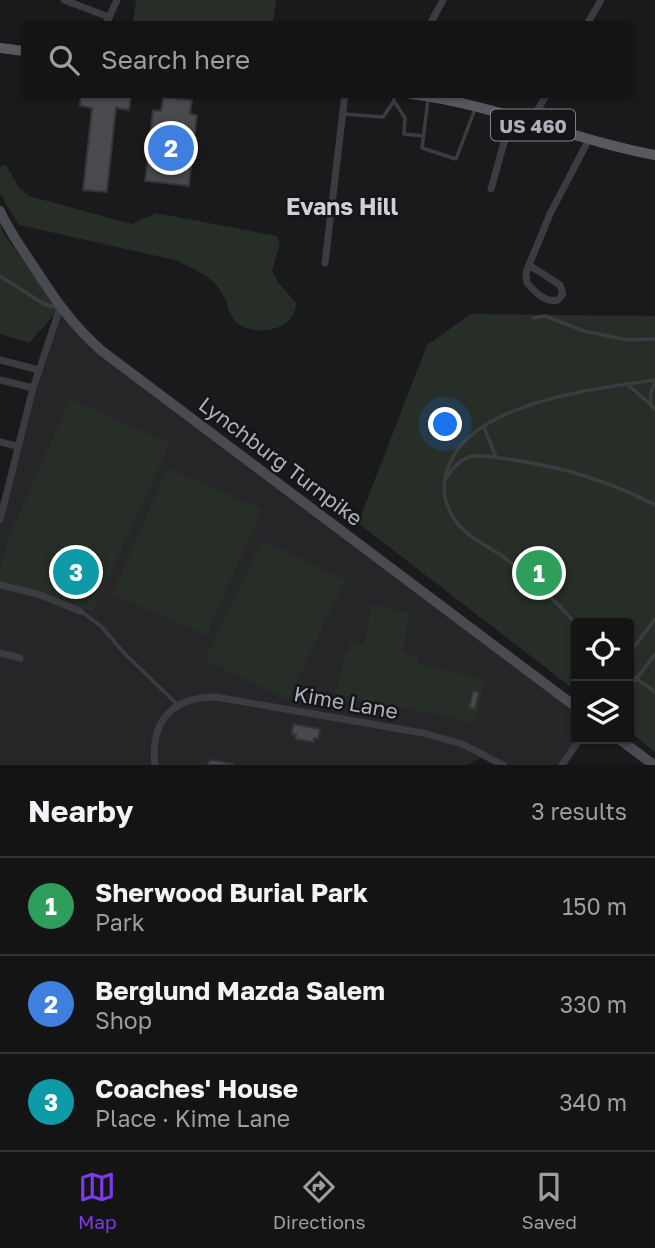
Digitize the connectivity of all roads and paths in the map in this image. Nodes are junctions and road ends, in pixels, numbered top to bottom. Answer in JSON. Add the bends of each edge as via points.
{"nodes":[{"id":1,"x":64,"y":0,"type":"edge"},
{"id":2,"x":117,"y":0,"type":"edge"},
{"id":3,"x":443,"y":0,"type":"edge"},
{"id":4,"x":601,"y":0,"type":"edge"},
{"id":5,"x":108,"y":21,"type":"edge"},
{"id":6,"x":431,"y":21,"type":"edge"},
{"id":7,"x":589,"y":21,"type":"edge"},
{"id":8,"x":0,"y":48,"type":"edge"},
{"id":9,"x":21,"y":51,"type":"edge"},
{"id":10,"x":345,"y":98,"type":"edge"},
{"id":11,"x":428,"y":98,"type":"edge"},
{"id":12,"x":437,"y":98,"type":"edge"},
{"id":13,"x":545,"y":98,"type":"edge"},
{"id":14,"x":394,"y":101,"type":"joint"},
{"id":15,"x":475,"y":107,"type":"junction"},
{"id":16,"x":343,"y":114,"type":"junction"},
{"id":17,"x":511,"y":118,"type":"junction"},
{"id":18,"x":530,"y":124,"type":"junction"},
{"id":19,"x":423,"y":136,"type":"junction"},
{"id":20,"x":588,"y":141,"type":"junction"},
{"id":21,"x":655,"y":154,"type":"edge"},
{"id":22,"x":491,"y":189,"type":"dead end"},
{"id":23,"x":0,"y":211,"type":"edge"},
{"id":24,"x":325,"y":263,"type":"dead end"},
{"id":25,"x":529,"y":265,"type":"junction"},
{"id":26,"x":0,"y":276,"type":"edge"},
{"id":27,"x":61,"y":308,"type":"junction"},
{"id":28,"x":533,"y":318,"type":"dead end"},
{"id":29,"x":655,"y":339,"type":"edge"},
{"id":30,"x":0,"y":360,"type":"edge"},
{"id":31,"x":39,"y":370,"type":"junction"},
{"id":32,"x":0,"y":380,"type":"edge"},
{"id":33,"x":655,"y":381,"type":"edge"},
{"id":34,"x":626,"y":384,"type":"junction"},
{"id":35,"x":33,"y":388,"type":"junction"},
{"id":36,"x":650,"y":404,"type":"junction"},
{"id":37,"x":655,"y":409,"type":"edge"},
{"id":38,"x":484,"y":427,"type":"junction"},
{"id":39,"x":0,"y":442,"type":"edge"},
{"id":40,"x":17,"y":446,"type":"junction"},
{"id":41,"x":496,"y":457,"type":"junction"},
{"id":42,"x":445,"y":480,"type":"junction"},
{"id":43,"x":655,"y":505,"type":"edge"},
{"id":44,"x":0,"y":520,"type":"edge"},
{"id":45,"x":0,"y":585,"type":"edge"},
{"id":46,"x":80,"y":611,"type":"joint"},
{"id":47,"x":571,"y":619,"type":"edge"},
{"id":48,"x":655,"y":619,"type":"edge"},
{"id":49,"x":634,"y":647,"type":"edge"},
{"id":50,"x":0,"y":653,"type":"edge"},
{"id":51,"x":655,"y":654,"type":"edge"},
{"id":52,"x":20,"y":658,"type":"dead end"},
{"id":53,"x":636,"y":679,"type":"junction"},
{"id":54,"x":634,"y":682,"type":"edge"},
{"id":55,"x":655,"y":692,"type":"edge"},
{"id":56,"x":571,"y":703,"type":"edge"},
{"id":57,"x":178,"y":705,"type":"junction"},
{"id":58,"x":577,"y":744,"type":"edge"},
{"id":59,"x":626,"y":744,"type":"edge"},
{"id":60,"x":155,"y":765,"type":"edge"},
{"id":61,"x":503,"y":765,"type":"edge"},
{"id":62,"x":562,"y":765,"type":"edge"},
{"id":63,"x":654,"y":765,"type":"edge"}],
"edges":[{"from":1,"to":5,"type":"street"},
{"from":2,"to":5,"type":"street"},
{"from":3,"to":6,"type":"street"},
{"from":4,"to":7,"type":"street"},
{"from":8,"to":9,"type":"main road"},
{"from":10,"to":16,"type":"street"},
{"from":11,"to":19,"type":"lane"},
{"from":12,"to":15,"type":"main road","number":"US 460"},
{"from":13,"to":18,"type":"street"},
{"from":14,"to":16,"type":"lane","via":[[383,117]]},
{"from":14,"to":19,"type":"lane","via":[[405,118],[404,134]]},
{"from":15,"to":17,"type":"main road","number":"US 460"},
{"from":15,"to":19,"type":"lane","via":[[456,159],[422,148]]},
{"from":16,"to":24,"type":"street"},
{"from":17,"to":18,"type":"main road","number":"US 460"},
{"from":17,"to":22,"type":"street"},
{"from":18,"to":20,"type":"main road","number":"US 460"},
{"from":20,"to":21,"type":"main road","number":"US 460"},
{"from":20,"to":25,"type":"street"},
{"from":23,"to":27,"type":"street","name":"Lynchburg Turnpike"},
{"from":25,"to":25,"type":"street","via":[[527,283],[544,299],[558,300],[563,294],[560,285]]},
{"from":26,"to":27,"type":"lane","via":[[44,304]]},
{"from":27,"to":31,"type":"street"},
{"from":27,"to":56,"type":"street","name":"Lynchburg Turnpike","via":[[102,351]]},
{"from":28,"to":29,"type":"lane","via":[[545,316],[577,329],[628,340]]},
{"from":30,"to":31,"type":"street"},
{"from":31,"to":35,"type":"street"},
{"from":32,"to":35,"type":"street"},
{"from":33,"to":34,"type":"lane"},
{"from":33,"to":36,"type":"lane"},
{"from":34,"to":36,"type":"lane"},
{"from":34,"to":38,"type":"lane","via":[[546,399]]},
{"from":35,"to":40,"type":"street"},
{"from":36,"to":37,"type":"lane"},
{"from":38,"to":41,"type":"lane"},
{"from":38,"to":42,"type":"lane","via":[[454,454]]},
{"from":39,"to":40,"type":"street"},
{"from":40,"to":44,"type":"street"},
{"from":41,"to":42,"type":"lane","via":[[471,457],[456,465]]},
{"from":41,"to":43,"type":"lane","via":[[557,468],[631,492]]},
{"from":42,"to":47,"type":"lane","via":[[449,510],[461,528],[543,589]]},
{"from":45,"to":46,"type":"street"},
{"from":46,"to":57,"type":"lane","via":[[101,626]]},
{"from":48,"to":49,"type":"lane"},
{"from":50,"to":52,"type":"street"},
{"from":51,"to":53,"type":"lane"},
{"from":53,"to":54,"type":"lane"},
{"from":53,"to":55,"type":"lane"},
{"from":57,"to":60,"type":"street","via":[[159,727]]},
{"from":57,"to":61,"type":"street","name":"Kime Lane","via":[[216,697],[423,733],[462,744]]},
{"from":58,"to":62,"type":"street"},
{"from":59,"to":63,"type":"street"}]}
